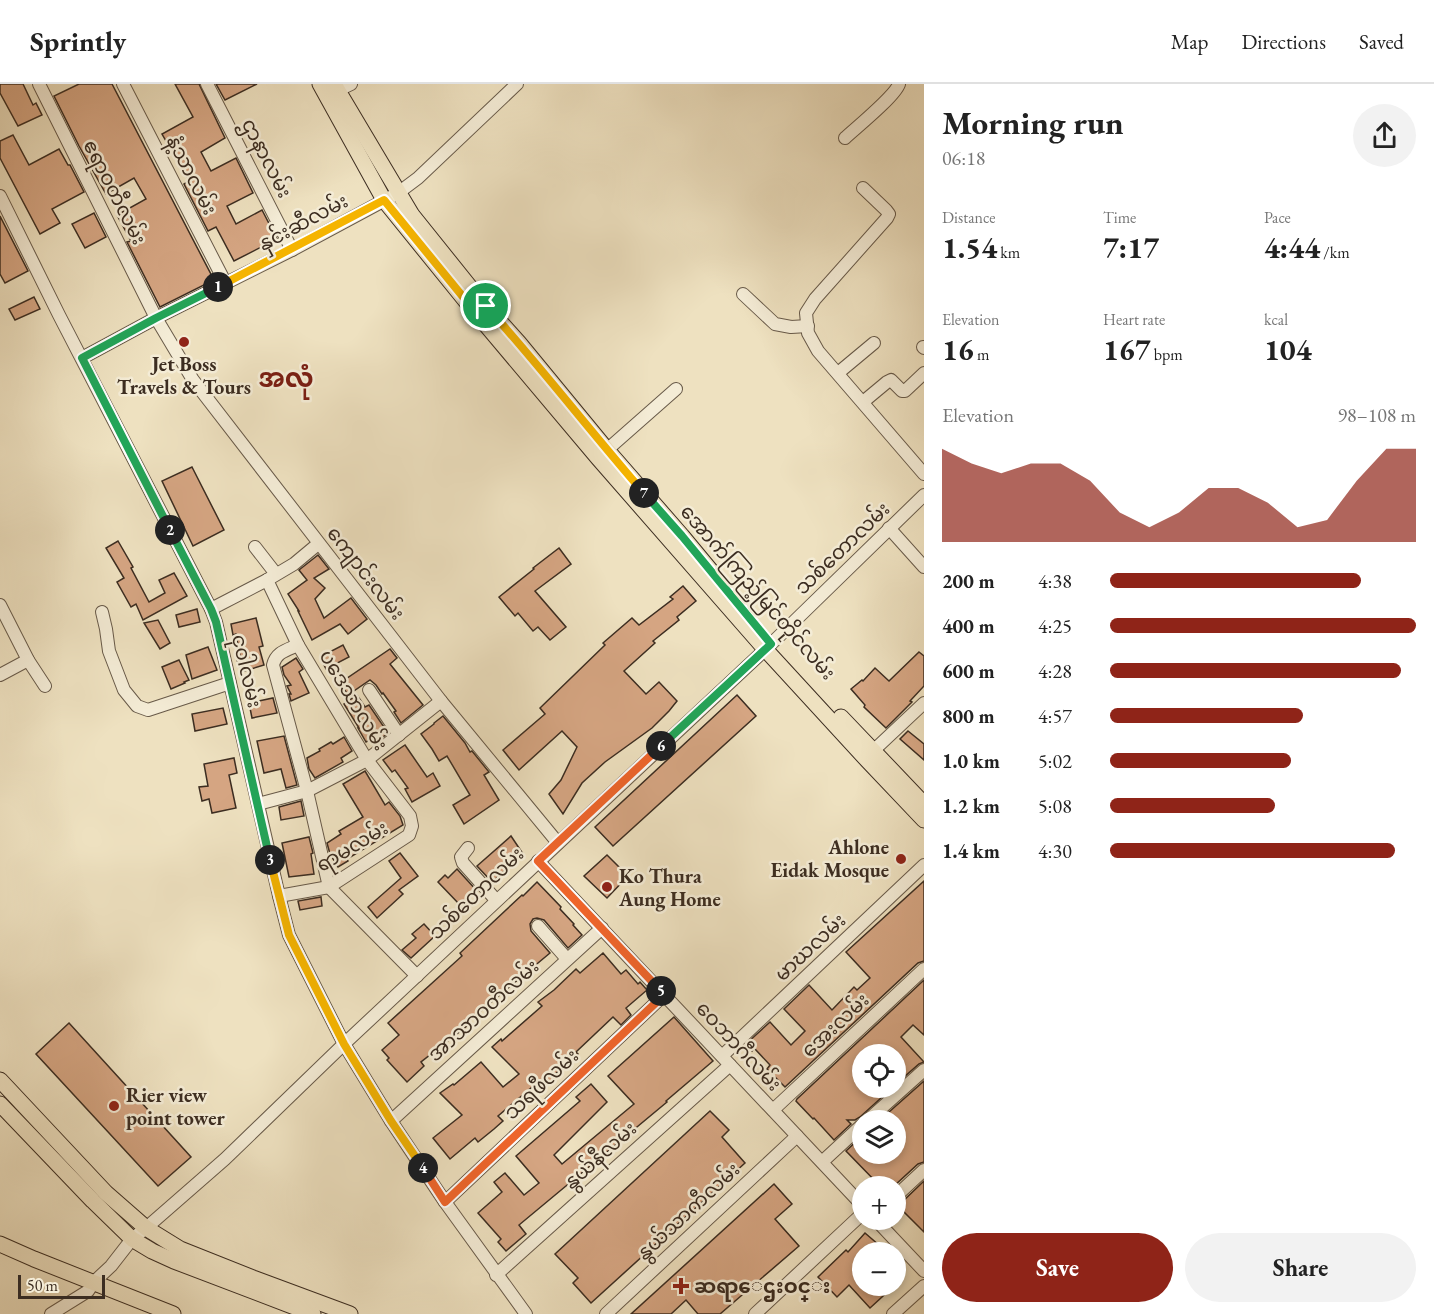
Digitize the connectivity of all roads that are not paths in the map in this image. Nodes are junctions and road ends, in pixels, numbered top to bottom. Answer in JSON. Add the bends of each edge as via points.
{"nodes":[{"id":1,"x":39,"y":84,"type":"edge"},
{"id":2,"x":123,"y":84,"type":"edge"},
{"id":3,"x":207,"y":84,"type":"edge"},
{"id":4,"x":517,"y":84,"type":"edge"},
{"id":5,"x":900,"y":84,"type":"edge"},
{"id":6,"x":334,"y":88,"type":"edge"},
{"id":7,"x":845,"y":138,"type":"dead end"},
{"id":8,"x":863,"y":188,"type":"dead end"},
{"id":9,"x":398,"y":193,"type":"junction"},
{"id":10,"x":0,"y":196,"type":"edge"},
{"id":11,"x":384,"y":200,"type":"junction"},
{"id":12,"x":292,"y":250,"type":"junction"},
{"id":13,"x":226,"y":284,"type":"junction"},
{"id":14,"x":743,"y":294,"type":"dead end"},
{"id":15,"x":482,"y":310,"type":"junction"},
{"id":16,"x":156,"y":318,"type":"junction"},
{"id":17,"x":808,"y":326,"type":"junction"},
{"id":18,"x":874,"y":343,"type":"dead end"},
{"id":19,"x":82,"y":358,"type":"junction"},
{"id":20,"x":838,"y":373,"type":"junction"},
{"id":21,"x":924,"y":373,"type":"edge"},
{"id":22,"x":676,"y":389,"type":"dead end"},
{"id":23,"x":863,"y":402,"type":"junction"},
{"id":24,"x":602,"y":454,"type":"junction"},
{"id":25,"x":924,"y":474,"type":"edge"},
{"id":26,"x":924,"y":495,"type":"edge"},
{"id":27,"x":889,"y":528,"type":"junction"},
{"id":28,"x":318,"y":544,"type":"junction"},
{"id":29,"x":255,"y":547,"type":"dead end"},
{"id":30,"x":924,"y":567,"type":"edge"},
{"id":31,"x":271,"y":577,"type":"junction"},
{"id":32,"x":0,"y":605,"type":"edge"},
{"id":33,"x":211,"y":609,"type":"junction"},
{"id":34,"x":102,"y":612,"type":"dead end"},
{"id":35,"x":298,"y":645,"type":"junction"},
{"id":36,"x":768,"y":647,"type":"junction"},
{"id":37,"x":28,"y":660,"type":"junction"},
{"id":38,"x":0,"y":675,"type":"edge"},
{"id":39,"x":230,"y":683,"type":"junction"},
{"id":40,"x":45,"y":686,"type":"dead end"},
{"id":41,"x":369,"y":690,"type":"dead end"},
{"id":42,"x":441,"y":701,"type":"junction"},
{"id":43,"x":924,"y":703,"type":"edge"},
{"id":44,"x":399,"y":735,"type":"junction"},
{"id":45,"x":870,"y":755,"type":"junction"},
{"id":46,"x":367,"y":760,"type":"junction"},
{"id":47,"x":307,"y":791,"type":"junction"},
{"id":48,"x":258,"y":804,"type":"junction"},
{"id":49,"x":924,"y":804,"type":"edge"},
{"id":50,"x":924,"y":820,"type":"edge"},
{"id":51,"x":409,"y":835,"type":"joint"},
{"id":52,"x":558,"y":843,"type":"junction"},
{"id":53,"x":468,"y":848,"type":"dead end"},
{"id":54,"x":538,"y":861,"type":"junction"},
{"id":55,"x":924,"y":865,"type":"edge"},
{"id":56,"x":329,"y":887,"type":"junction"},
{"id":57,"x":279,"y":896,"type":"junction"},
{"id":58,"x":496,"y":900,"type":"junction"},
{"id":59,"x":538,"y":926,"type":"dead end"},
{"id":60,"x":602,"y":928,"type":"junction"},
{"id":61,"x":567,"y":959,"type":"junction"},
{"id":62,"x":924,"y":969,"type":"edge"},
{"id":63,"x":417,"y":976,"type":"junction"},
{"id":64,"x":664,"y":995,"type":"junction"},
{"id":65,"x":344,"y":1044,"type":"junction"},
{"id":66,"x":726,"y":1060,"type":"junction"},
{"id":67,"x":924,"y":1070,"type":"edge"},
{"id":68,"x":0,"y":1080,"type":"edge"},
{"id":69,"x":0,"y":1104,"type":"edge"},
{"id":70,"x":773,"y":1110,"type":"junction"},
{"id":71,"x":879,"y":1110,"type":"edge"},
{"id":72,"x":391,"y":1121,"type":"junction"},
{"id":73,"x":852,"y":1134,"type":"edge"},
{"id":74,"x":797,"y":1136,"type":"junction"},
{"id":75,"x":822,"y":1162,"type":"junction"},
{"id":76,"x":924,"y":1170,"type":"edge"},
{"id":77,"x":906,"y":1187,"type":"edge"},
{"id":78,"x":852,"y":1194,"type":"edge"},
{"id":79,"x":445,"y":1202,"type":"junction"},
{"id":80,"x":852,"y":1223,"type":"edge"},
{"id":81,"x":146,"y":1228,"type":"junction"},
{"id":82,"x":885,"y":1230,"type":"edge"},
{"id":83,"x":132,"y":1239,"type":"junction"},
{"id":84,"x":0,"y":1244,"type":"edge"},
{"id":85,"x":924,"y":1271,"type":"edge"},
{"id":86,"x":496,"y":1275,"type":"junction"},
{"id":87,"x":94,"y":1282,"type":"junction"},
{"id":88,"x":250,"y":1284,"type":"junction"},
{"id":89,"x":924,"y":1286,"type":"edge"},
{"id":90,"x":51,"y":1314,"type":"edge"},
{"id":91,"x":173,"y":1314,"type":"edge"},
{"id":92,"x":313,"y":1314,"type":"edge"},
{"id":93,"x":350,"y":1314,"type":"edge"},
{"id":94,"x":526,"y":1314,"type":"edge"},
{"id":95,"x":606,"y":1314,"type":"edge"},
{"id":96,"x":755,"y":1314,"type":"edge"},
{"id":97,"x":893,"y":1314,"type":"edge"}],
"edges":[{"from":1,"to":16,"type":"street","name":"ဧရာဝတီလမ်း"},
{"from":2,"to":13,"type":"street","name":"နံ့သာလမ်း"},
{"from":3,"to":12,"type":"street","name":"ဌာနာလမ်း"},
{"from":4,"to":9,"type":"street","name":"နှင်းဆီလမ်း"},
{"from":5,"to":7,"type":"street"},
{"from":6,"to":9,"type":"main road","name":"အောက်ကြည့်မြင်တိုင်လမ်း"},
{"from":6,"to":11,"type":"main road","name":"အောက်ကြည့်မြင်တိုင်လမ်း"},
{"from":8,"to":17,"type":"street","via":[[889,214],[815,299],[807,313]]},
{"from":9,"to":11,"type":"street","name":"နှင်းဆီလမ်း"},
{"from":9,"to":15,"type":"main road","name":"အောက်ကြည့်မြင်တိုင်လမ်း"},
{"from":10,"to":19,"type":"street","name":"ငုဝါလမ်း"},
{"from":11,"to":12,"type":"street","name":"နှင်းဆီလမ်း"},
{"from":11,"to":15,"type":"main road","name":"အောက်ကြည့်မြင်တိုင်လမ်း"},
{"from":12,"to":13,"type":"street","name":"နှင်းဆီလမ်း"},
{"from":13,"to":16,"type":"street","name":"နှင်းဆီလမ်း"},
{"from":14,"to":17,"type":"street","via":[[775,324]]},
{"from":15,"to":24,"type":"main road","name":"အောက်ကြည့်မြင်တိုင်လမ်း","via":[[519,343]]},
{"from":16,"to":19,"type":"street","name":"နှင်းဆီလမ်း"},
{"from":16,"to":28,"type":"street","name":"ကျောင်းလမ်း","via":[[193,380]]},
{"from":17,"to":20,"type":"street","via":[[818,351]]},
{"from":18,"to":20,"type":"street"},
{"from":19,"to":33,"type":"street","name":"ငုဝါလမ်း"},
{"from":20,"to":23,"type":"street"},
{"from":21,"to":23,"type":"street","via":[[905,391],[891,380]]},
{"from":22,"to":24,"type":"street"},
{"from":23,"to":25,"type":"street"},
{"from":24,"to":36,"type":"main road","name":"အောက်ကြည့်မြင်တိုင်လမ်း","via":[[682,536]]},
{"from":26,"to":27,"type":"street","name":"သစ်တောလမ်း"},
{"from":27,"to":30,"type":"street"},
{"from":27,"to":36,"type":"street","name":"သစ်တောလမ်း"},
{"from":28,"to":31,"type":"street"},
{"from":28,"to":42,"type":"street","name":"ကျောင်းလမ်း"},
{"from":29,"to":31,"type":"street","name":"ပဒေသာလမ်း"},
{"from":31,"to":33,"type":"street"},
{"from":31,"to":35,"type":"street","name":"ပဒေသာလမ်း"},
{"from":32,"to":37,"type":"street"},
{"from":33,"to":39,"type":"street","name":"ငုဝါလမ်း"},
{"from":34,"to":39,"type":"street","via":[[109,651],[124,690],[137,706],[148,710]]},
{"from":35,"to":46,"type":"street","name":"ပဒေသာလမ်း"},
{"from":35,"to":47,"type":"street","via":[[279,653],[273,665]]},
{"from":36,"to":45,"type":"main road","name":"အောက်ကြည့်မြင်တိုင်လမ်း"},
{"from":36,"to":52,"type":"street","name":"သစ်တောလမ်း"},
{"from":37,"to":38,"type":"street"},
{"from":37,"to":40,"type":"street"},
{"from":39,"to":48,"type":"street","name":"ငုဝါလမ်း"},
{"from":41,"to":44,"type":"street"},
{"from":42,"to":44,"type":"street"},
{"from":42,"to":52,"type":"street","name":"ကျောင်းလမ်း"},
{"from":43,"to":45,"type":"street"},
{"from":44,"to":46,"type":"street"},
{"from":45,"to":49,"type":"main road","name":"အောက်ကြည့်မြင်တိုင်လမ်း"},
{"from":45,"to":50,"type":"main road","name":"အောက်ကြည့်မြင်တိုင်လမ်း"},
{"from":46,"to":47,"type":"street"},
{"from":46,"to":51,"type":"street","name":"ပဒေသာလမ်း","via":[[410,816]]},
{"from":47,"to":48,"type":"street"},
{"from":47,"to":56,"type":"street"},
{"from":48,"to":57,"type":"street","name":"ငုဝါလမ်း"},
{"from":51,"to":56,"type":"street","name":"ရာမလမ်း"},
{"from":52,"to":54,"type":"street","name":"သစ်တောလမ်း"},
{"from":53,"to":58,"type":"street","via":[[460,857],[462,863]]},
{"from":54,"to":58,"type":"street","name":"သစ်တောလမ်း"},
{"from":54,"to":60,"type":"street","name":"ဝေဘာဂီလမ်း"},
{"from":55,"to":66,"type":"street","name":"မာဃလမ်း"},
{"from":56,"to":57,"type":"street","name":"ရာမလမ်း"},
{"from":56,"to":63,"type":"street"},
{"from":57,"to":65,"type":"street","name":"ငုဝါလမ်း","via":[[289,935]]},
{"from":58,"to":63,"type":"street","name":"သစ်တောလမ်း"},
{"from":59,"to":61,"type":"street"},
{"from":60,"to":61,"type":"street","name":"အာသာဝတီလမ်း"},
{"from":60,"to":64,"type":"street","name":"ဝေဘာဂီလမ်း"},
{"from":61,"to":72,"type":"street","name":"အာသာဝတီလမ်း"},
{"from":62,"to":70,"type":"street","name":"အေးလမ်း"},
{"from":63,"to":65,"type":"street","name":"သစ်တောလမ်း"},
{"from":64,"to":66,"type":"street","name":"ဝေဘာဂီလမ်း"},
{"from":64,"to":79,"type":"street","name":"သရဖီလမ်း"},
{"from":65,"to":72,"type":"street","name":"ငုဝါလမ်း"},
{"from":65,"to":81,"type":"street","name":"သစ်တောလမ်း","via":[[225,1159]]},
{"from":66,"to":70,"type":"street","name":"ဝေဘာဂီလမ်း"},
{"from":66,"to":86,"type":"street","name":"နွယ်နီလမ်း"},
{"from":67,"to":71,"type":"street"},
{"from":68,"to":81,"type":"main road","via":[[106,1193]]},
{"from":69,"to":83,"type":"main road"},
{"from":70,"to":74,"type":"street","name":"ဝေဘာဂီလမ်း"},
{"from":72,"to":79,"type":"street","name":"ငုဝါလမ်း"},
{"from":73,"to":75,"type":"street"},
{"from":74,"to":75,"type":"street","name":"ဝေဘာဂီလမ်း"},
{"from":74,"to":95,"type":"street","name":"နွယ်သာကီလမ်း"},
{"from":75,"to":78,"type":"street","name":"ဝေဘာဂီလမ်း"},
{"from":76,"to":77,"type":"street"},
{"from":79,"to":86,"type":"street","name":"ငုဝါလမ်း"},
{"from":80,"to":96,"type":"street"},
{"from":81,"to":83,"type":"street","name":"သစ်တောလမ်း"},
{"from":81,"to":88,"type":"main road"},
{"from":82,"to":85,"type":"street"},
{"from":83,"to":87,"type":"street","name":"သစ်တောလမ်း"},
{"from":83,"to":88,"type":"main road","via":[[174,1261]]},
{"from":84,"to":87,"type":"main road"},
{"from":86,"to":94,"type":"street","name":"ငုဝါလမ်း"},
{"from":87,"to":90,"type":"street","name":"သစ်တောလမ်း","via":[[88,1292]]},
{"from":87,"to":91,"type":"main road"},
{"from":88,"to":92,"type":"main road"},
{"from":88,"to":93,"type":"main road"},
{"from":89,"to":97,"type":"street"}]}
